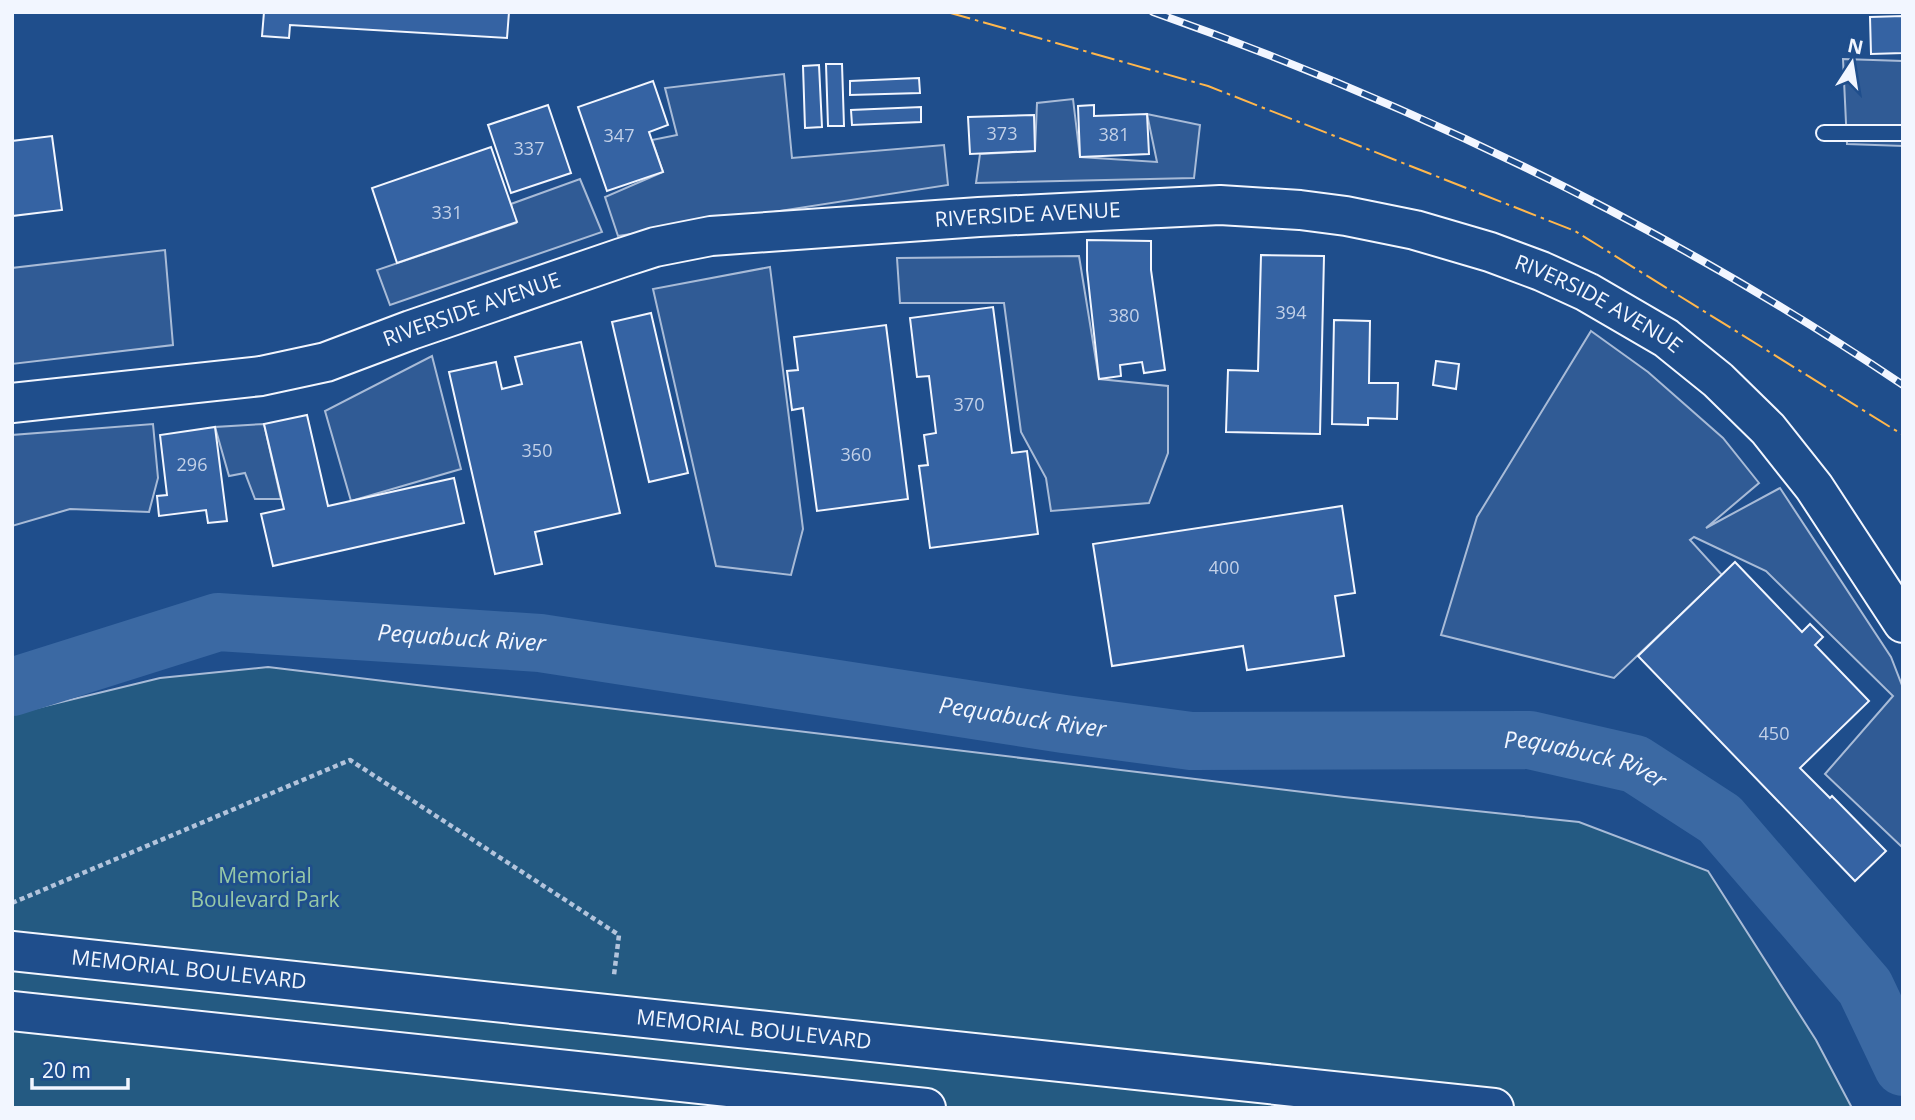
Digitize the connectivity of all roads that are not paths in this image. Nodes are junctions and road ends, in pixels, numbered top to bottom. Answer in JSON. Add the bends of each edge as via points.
{"nodes":[{"id":1,"x":1824,"y":133,"type":"dead end"},
{"id":2,"x":1903,"y":133,"type":"edge"},
{"id":3,"x":12,"y":403,"type":"edge"},
{"id":4,"x":1903,"y":623,"type":"edge"},
{"id":5,"x":12,"y":951,"type":"edge"},
{"id":6,"x":12,"y":1011,"type":"edge"},
{"id":7,"x":926,"y":1108,"type":"edge"},
{"id":8,"x":1494,"y":1108,"type":"edge"}],
"edges":[{"from":1,"to":2,"type":"lane"},
{"from":3,"to":4,"type":"main road","name":"RIVERSIDE AVENUE","via":[[261,376],[326,362],[621,258],[711,236],[1220,205],[1300,210],[1415,230],[1490,252],[1587,292],[1666,338],[1768,429],[1821,496]]},
{"from":5,"to":8,"type":"main road","name":"MEMORIAL BOULEVARD"},
{"from":6,"to":7,"type":"main road"}]}
